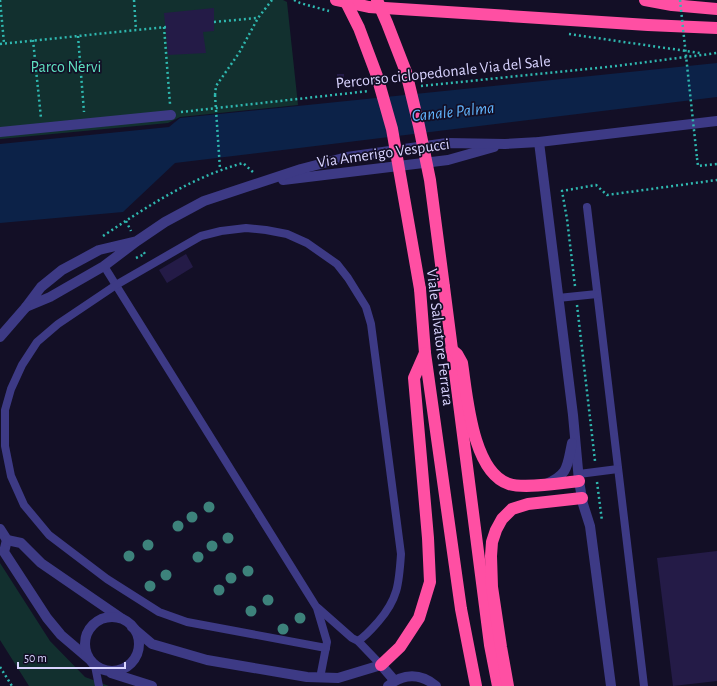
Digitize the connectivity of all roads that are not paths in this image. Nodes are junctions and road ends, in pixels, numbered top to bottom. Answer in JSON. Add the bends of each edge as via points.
{"nodes":[{"id":1,"x":336,"y":0,"type":"edge"},
{"id":2,"x":346,"y":0,"type":"edge"},
{"id":3,"x":377,"y":0,"type":"edge"},
{"id":4,"x":645,"y":0,"type":"edge"},
{"id":5,"x":717,"y":9,"type":"edge"},
{"id":6,"x":717,"y":28,"type":"edge"},
{"id":7,"x":172,"y":115,"type":"road end"},
{"id":8,"x":717,"y":121,"type":"edge"},
{"id":9,"x":0,"y":132,"type":"edge"},
{"id":10,"x":539,"y":142,"type":"junction"},
{"id":11,"x":505,"y":144,"type":"junction"},
{"id":12,"x":264,"y":182,"type":"junction"},
{"id":13,"x":587,"y":207,"type":"dead end"},
{"id":14,"x":137,"y":240,"type":"junction"},
{"id":15,"x":104,"y":266,"type":"junction"},
{"id":16,"x":116,"y":285,"type":"junction"},
{"id":17,"x":597,"y":294,"type":"junction"},
{"id":18,"x":558,"y":298,"type":"junction"},
{"id":19,"x":26,"y":307,"type":"junction"},
{"id":20,"x":0,"y":337,"type":"edge"},
{"id":21,"x":451,"y":349,"type":"junction"},
{"id":22,"x":426,"y":353,"type":"junction"},
{"id":23,"x":574,"y":430,"type":"junction"},
{"id":24,"x":618,"y":469,"type":"junction"},
{"id":25,"x":579,"y":478,"type":"junction"},
{"id":26,"x":544,"y":484,"type":"junction"},
{"id":27,"x":582,"y":498,"type":"junction"},
{"id":28,"x":0,"y":529,"type":"edge"},
{"id":29,"x":7,"y":540,"type":"junction"},
{"id":30,"x":317,"y":608,"type":"junction"},
{"id":31,"x":128,"y":624,"type":"junction"},
{"id":32,"x":358,"y":641,"type":"junction"},
{"id":33,"x":326,"y":648,"type":"junction"},
{"id":34,"x":96,"y":665,"type":"junction"},
{"id":35,"x":381,"y":665,"type":"junction"},
{"id":36,"x":320,"y":678,"type":"junction"},
{"id":37,"x":391,"y":683,"type":"edge"},
{"id":38,"x":100,"y":686,"type":"edge"},
{"id":39,"x":152,"y":686,"type":"edge"},
{"id":40,"x":436,"y":686,"type":"edge"},
{"id":41,"x":476,"y":686,"type":"edge"},
{"id":42,"x":498,"y":686,"type":"edge"},
{"id":43,"x":508,"y":686,"type":"edge"},
{"id":44,"x":611,"y":686,"type":"edge"},
{"id":45,"x":644,"y":686,"type":"edge"}],
"edges":[{"from":1,"to":6,"type":"highway","via":[[377,7]]},
{"from":2,"to":22,"type":"highway","name":"Viale Salvatore Ferrara","bridge":true,"via":[[377,76],[392,129],[420,289]]},
{"from":3,"to":21,"type":"highway","name":"Viale Salvatore Ferrara","bridge":true,"via":[[406,72],[419,126],[430,180]]},
{"from":4,"to":5,"type":"highway"},
{"from":7,"to":9,"type":"street"},
{"from":8,"to":10,"type":"street","name":"Via Amerigo Vespucci"},
{"from":10,"to":11,"type":"street","name":"Via Amerigo Vespucci"},
{"from":10,"to":18,"type":"street"},
{"from":11,"to":12,"type":"street","name":"Via Amerigo Vespucci","via":[[448,160]]},
{"from":11,"to":12,"type":"street","name":"Via Amerigo Vespucci","via":[[447,143],[347,157]]},
{"from":12,"to":14,"type":"street","name":"Via Amerigo Vespucci","via":[[204,201]]},
{"from":13,"to":17,"type":"lane"},
{"from":14,"to":15,"type":"street","name":"Via Amerigo Vespucci"},
{"from":14,"to":19,"type":"street","name":"Via Amerigo Vespucci","via":[[99,250],[62,270],[41,287]]},
{"from":15,"to":16,"type":"lane"},
{"from":15,"to":19,"type":"street","name":"Via Amerigo Vespucci","via":[[50,297]]},
{"from":16,"to":30,"type":"lane"},
{"from":16,"to":32,"type":"lane","via":[[201,236],[246,228],[288,234],[307,243],[337,264],[358,292],[371,324],[401,554],[395,598],[388,611],[366,636]]},
{"from":16,"to":33,"type":"lane","via":[[58,324],[37,342],[11,389],[5,410],[4,441],[11,476],[24,504],[49,535],[107,579],[160,612],[187,622]]},
{"from":17,"to":18,"type":"lane"},
{"from":17,"to":24,"type":"lane"},
{"from":18,"to":23,"type":"street"},
{"from":19,"to":20,"type":"street","name":"Via Amerigo Vespucci"},
{"from":21,"to":26,"type":"highway","via":[[462,363],[471,425],[476,443],[490,470],[509,484]]},
{"from":21,"to":42,"type":"highway","name":"Viale Salvatore Ferrara","via":[[490,645]]},
{"from":22,"to":35,"type":"highway","via":[[414,378],[430,582],[419,618],[400,647]]},
{"from":22,"to":41,"type":"highway","name":"Viale Salvatore Ferrara","via":[[461,609]]},
{"from":23,"to":25,"type":"street"},
{"from":23,"to":26,"type":"street","via":[[566,469],[562,475]]},
{"from":24,"to":25,"type":"lane"},
{"from":24,"to":45,"type":"lane"},
{"from":25,"to":26,"type":"highway"},
{"from":25,"to":27,"type":"street"},
{"from":27,"to":43,"type":"highway","via":[[528,504],[512,509],[496,530],[491,556],[492,587]]},
{"from":27,"to":44,"type":"street","via":[[590,526]]},
{"from":28,"to":29,"type":"street"},
{"from":29,"to":31,"type":"street","via":[[21,544],[41,563]]},
{"from":29,"to":34,"type":"street","via":[[4,552],[47,618],[61,635]]},
{"from":30,"to":32,"type":"lane"},
{"from":30,"to":33,"type":"lane","via":[[327,642]]},
{"from":31,"to":34,"type":"street","via":[[137,635],[139,643],[134,660],[120,670],[112,671]]},
{"from":31,"to":34,"type":"street","via":[[116,618],[107,618],[92,626],[85,642],[86,651]]},
{"from":31,"to":36,"type":"street","via":[[152,644],[207,660]]},
{"from":32,"to":35,"type":"lane"},
{"from":33,"to":36,"type":"lane"},
{"from":34,"to":38,"type":"lane"},
{"from":34,"to":39,"type":"street"},
{"from":35,"to":36,"type":"street","via":[[338,678]]},
{"from":35,"to":37,"type":"street"},
{"from":37,"to":40,"type":"street","via":[[410,676],[418,676]]}]}
